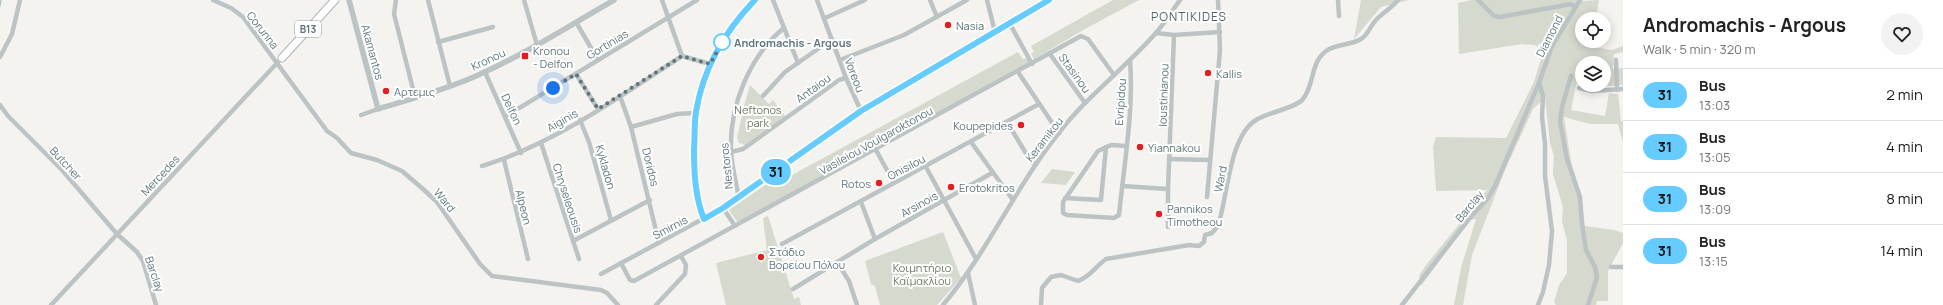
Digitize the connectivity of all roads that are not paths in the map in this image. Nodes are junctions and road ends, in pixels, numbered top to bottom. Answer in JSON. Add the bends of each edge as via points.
{"nodes":[{"id":1,"x":20,"y":0,"type":"edge"},
{"id":2,"x":213,"y":0,"type":"edge"},
{"id":3,"x":335,"y":0,"type":"edge"},
{"id":4,"x":349,"y":0,"type":"edge"},
{"id":5,"x":396,"y":0,"type":"edge"},
{"id":6,"x":428,"y":0,"type":"edge"},
{"id":7,"x":524,"y":0,"type":"edge"},
{"id":8,"x":613,"y":0,"type":"edge"},
{"id":9,"x":662,"y":0,"type":"edge"},
{"id":10,"x":698,"y":0,"type":"edge"},
{"id":11,"x":755,"y":0,"type":"edge"},
{"id":12,"x":773,"y":0,"type":"edge"},
{"id":13,"x":817,"y":0,"type":"edge"},
{"id":14,"x":865,"y":0,"type":"edge"},
{"id":15,"x":930,"y":0,"type":"edge"},
{"id":16,"x":967,"y":0,"type":"edge"},
{"id":17,"x":987,"y":0,"type":"edge"},
{"id":18,"x":1049,"y":0,"type":"edge"},
{"id":19,"x":1180,"y":0,"type":"edge"},
{"id":20,"x":1218,"y":0,"type":"edge"},
{"id":21,"x":1338,"y":0,"type":"edge"},
{"id":22,"x":1398,"y":0,"type":"edge"},
{"id":23,"x":1478,"y":0,"type":"edge"},
{"id":24,"x":1580,"y":0,"type":"edge"},
{"id":25,"x":1575,"y":7,"type":"junction"},
{"id":26,"x":1339,"y":16,"type":"dead end"},
{"id":27,"x":937,"y":17,"type":"junction"},
{"id":28,"x":668,"y":18,"type":"junction"},
{"id":29,"x":825,"y":18,"type":"junction"},
{"id":30,"x":576,"y":22,"type":"junction"},
{"id":31,"x":1010,"y":24,"type":"junction"},
{"id":32,"x":492,"y":27,"type":"dead end"},
{"id":33,"x":784,"y":28,"type":"junction"},
{"id":34,"x":995,"y":32,"type":"junction"},
{"id":35,"x":1220,"y":32,"type":"junction"},
{"id":36,"x":1156,"y":33,"type":"junction"},
{"id":37,"x":1174,"y":35,"type":"junction"},
{"id":38,"x":832,"y":39,"type":"junction"},
{"id":39,"x":438,"y":42,"type":"junction"},
{"id":40,"x":537,"y":45,"type":"junction"},
{"id":41,"x":1050,"y":54,"type":"junction"},
{"id":42,"x":682,"y":56,"type":"junction"},
{"id":43,"x":0,"y":57,"type":"edge"},
{"id":44,"x":279,"y":60,"type":"junction"},
{"id":45,"x":598,"y":60,"type":"junction"},
{"id":46,"x":840,"y":60,"type":"junction"},
{"id":47,"x":1130,"y":60,"type":"junction"},
{"id":48,"x":1616,"y":60,"type":"dead end"},
{"id":49,"x":798,"y":63,"type":"junction"},
{"id":50,"x":710,"y":64,"type":"junction"},
{"id":51,"x":1032,"y":64,"type":"junction"},
{"id":52,"x":485,"y":72,"type":"junction"},
{"id":53,"x":1018,"y":72,"type":"junction"},
{"id":54,"x":576,"y":74,"type":"junction"},
{"id":55,"x":1114,"y":75,"type":"junction"},
{"id":56,"x":1571,"y":76,"type":"dead end"},
{"id":57,"x":846,"y":78,"type":"junction"},
{"id":58,"x":1539,"y":83,"type":"junction"},
{"id":59,"x":450,"y":86,"type":"junction"},
{"id":60,"x":1623,"y":89,"type":"edge"},
{"id":61,"x":1611,"y":90,"type":"edge"},
{"id":62,"x":1617,"y":90,"type":"junction"},
{"id":63,"x":620,"y":96,"type":"junction"},
{"id":64,"x":763,"y":96,"type":"dead end"},
{"id":65,"x":415,"y":97,"type":"junction"},
{"id":66,"x":1085,"y":103,"type":"junction"},
{"id":67,"x":1039,"y":104,"type":"junction"},
{"id":68,"x":0,"y":105,"type":"edge"},
{"id":69,"x":378,"y":109,"type":"junction"},
{"id":70,"x":598,"y":109,"type":"junction"},
{"id":71,"x":861,"y":111,"type":"junction"},
{"id":72,"x":696,"y":113,"type":"junction"},
{"id":73,"x":361,"y":115,"type":"dead end"},
{"id":74,"x":506,"y":116,"type":"junction"},
{"id":75,"x":580,"y":120,"type":"junction"},
{"id":76,"x":1007,"y":122,"type":"junction"},
{"id":77,"x":631,"y":127,"type":"junction"},
{"id":78,"x":1059,"y":133,"type":"junction"},
{"id":79,"x":971,"y":142,"type":"junction"},
{"id":80,"x":541,"y":143,"type":"junction"},
{"id":81,"x":1126,"y":146,"type":"junction"},
{"id":82,"x":1106,"y":147,"type":"junction"},
{"id":83,"x":876,"y":150,"type":"junction"},
{"id":84,"x":731,"y":152,"type":"junction"},
{"id":85,"x":521,"y":153,"type":"junction"},
{"id":86,"x":1169,"y":159,"type":"junction"},
{"id":87,"x":504,"y":160,"type":"junction"},
{"id":88,"x":1210,"y":160,"type":"junction"},
{"id":89,"x":1035,"y":164,"type":"junction"},
{"id":90,"x":482,"y":166,"type":"dead end"},
{"id":91,"x":926,"y":167,"type":"junction"},
{"id":92,"x":992,"y":173,"type":"junction"},
{"id":93,"x":894,"y":184,"type":"junction"},
{"id":94,"x":1122,"y":186,"type":"junction"},
{"id":95,"x":1168,"y":190,"type":"junction"},
{"id":96,"x":1207,"y":197,"type":"dead end"},
{"id":97,"x":739,"y":198,"type":"junction"},
{"id":98,"x":1065,"y":198,"type":"junction"},
{"id":99,"x":650,"y":200,"type":"junction"},
{"id":100,"x":944,"y":200,"type":"junction"},
{"id":101,"x":1013,"y":200,"type":"junction"},
{"id":102,"x":861,"y":202,"type":"junction"},
{"id":103,"x":723,"y":208,"type":"junction"},
{"id":104,"x":704,"y":219,"type":"junction"},
{"id":105,"x":611,"y":220,"type":"junction"},
{"id":106,"x":735,"y":226,"type":"junction"},
{"id":107,"x":1168,"y":227,"type":"dead end"},
{"id":108,"x":117,"y":234,"type":"junction"},
{"id":109,"x":875,"y":239,"type":"junction"},
{"id":110,"x":573,"y":241,"type":"junction"},
{"id":111,"x":659,"y":243,"type":"junction"},
{"id":112,"x":782,"y":244,"type":"dead end"},
{"id":113,"x":681,"y":256,"type":"junction"},
{"id":114,"x":528,"y":259,"type":"dead end"},
{"id":115,"x":976,"y":259,"type":"junction"},
{"id":116,"x":579,"y":260,"type":"dead end"},
{"id":117,"x":837,"y":262,"type":"junction"},
{"id":118,"x":621,"y":263,"type":"junction"},
{"id":119,"x":1611,"y":267,"type":"dead end"},
{"id":120,"x":1623,"y":267,"type":"edge"},
{"id":121,"x":968,"y":273,"type":"junction"},
{"id":122,"x":600,"y":274,"type":"dead end"},
{"id":123,"x":794,"y":289,"type":"dead end"},
{"id":124,"x":51,"y":305,"type":"edge"},
{"id":125,"x":156,"y":305,"type":"edge"},
{"id":126,"x":618,"y":305,"type":"edge"},
{"id":127,"x":656,"y":305,"type":"edge"},
{"id":128,"x":857,"y":305,"type":"edge"},
{"id":129,"x":943,"y":305,"type":"edge"},
{"id":130,"x":975,"y":305,"type":"edge"},
{"id":131,"x":1041,"y":305,"type":"edge"},
{"id":132,"x":1402,"y":305,"type":"edge"},
{"id":133,"x":1538,"y":305,"type":"edge"},
{"id":134,"x":1588,"y":305,"type":"edge"}],
"edges":[{"from":1,"to":43,"type":"street","via":[[12,34]]},
{"from":2,"to":44,"type":"street","name":"Corunna","via":[[243,17]]},
{"from":3,"to":44,"type":"main road","number":"B13"},
{"from":4,"to":69,"type":"street","name":"Akamantos"},
{"from":5,"to":65,"type":"street","via":[[394,14]]},
{"from":6,"to":39,"type":"street"},
{"from":7,"to":40,"type":"street"},
{"from":8,"to":30,"type":"street","name":"Kronou"},
{"from":9,"to":28,"type":"street"},
{"from":10,"to":28,"type":"street","name":"Gortinias"},
{"from":11,"to":50,"type":"street","via":[[728,33]]},
{"from":12,"to":33,"type":"street"},
{"from":13,"to":29,"type":"street","name":"Voreou"},
{"from":14,"to":29,"type":"street"},
{"from":15,"to":27,"type":"street"},
{"from":16,"to":27,"type":"street"},
{"from":17,"to":34,"type":"street"},
{"from":18,"to":31,"type":"street","name":"Smirnis"},
{"from":19,"to":36,"type":"street","name":"Keramikou"},
{"from":20,"to":35,"type":"street"},
{"from":21,"to":26,"type":"street"},
{"from":22,"to":131,"type":"street","name":"Ward","via":[[1376,20],[1361,39],[1332,47],[1320,57],[1302,100],[1296,105],[1265,115],[1245,129],[1236,149],[1218,226],[1212,233],[1205,235],[1204,242],[1199,246],[1189,244],[1106,259],[1096,266],[1090,275],[1078,281],[1061,275],[1051,277],[1042,288]]},
{"from":23,"to":25,"type":"street","via":[[1494,16],[1500,17],[1571,4]]},
{"from":24,"to":25,"type":"street","name":"Diamond"},
{"from":25,"to":58,"type":"street","name":"Diamond","via":[[1552,46]]},
{"from":27,"to":46,"type":"street","via":[[895,39]]},
{"from":28,"to":42,"type":"street"},
{"from":28,"to":45,"type":"street","name":"Gortinias"},
{"from":29,"to":38,"type":"street","name":"Voreou"},
{"from":30,"to":40,"type":"street","name":"Kronou"},
{"from":30,"to":45,"type":"street"},
{"from":31,"to":34,"type":"street","name":"Smirnis"},
{"from":31,"to":51,"type":"street"},
{"from":32,"to":39,"type":"street"},
{"from":33,"to":49,"type":"street"},
{"from":33,"to":84,"type":"street","name":"Nestoros","via":[[765,46],[744,83],[735,114]]},
{"from":34,"to":71,"type":"street","name":"Smirnis"},
{"from":35,"to":37,"type":"street"},
{"from":35,"to":88,"type":"street"},
{"from":36,"to":37,"type":"street"},
{"from":36,"to":47,"type":"street","name":"Keramikou"},
{"from":37,"to":86,"type":"street","name":"Ioustinianou"},
{"from":38,"to":46,"type":"street","name":"Voreou"},
{"from":38,"to":49,"type":"street"},
{"from":39,"to":59,"type":"street"},
{"from":40,"to":52,"type":"street","name":"Kronou"},
{"from":41,"to":51,"type":"street","name":"Vasileiou Voulgaroktonou"},
{"from":41,"to":55,"type":"street","name":"Vasileiou Voulgaroktonou","via":[[1085,36]]},
{"from":41,"to":66,"type":"street","name":"Stasinou"},
{"from":42,"to":50,"type":"street"},
{"from":42,"to":63,"type":"street","name":"Aiginis"},
{"from":44,"to":108,"type":"street","name":"Mercedes"},
{"from":44,"to":126,"type":"street","name":"Ward","via":[[327,132],[352,153],[402,171],[437,202],[480,264],[492,276],[601,290]]},
{"from":45,"to":54,"type":"street","name":"Gortinias"},
{"from":46,"to":57,"type":"street","name":"Voreou"},
{"from":47,"to":55,"type":"street","name":"Keramikou"},
{"from":47,"to":81,"type":"street","name":"Evripidou"},
{"from":48,"to":62,"type":"street"},
{"from":49,"to":64,"type":"street","via":[[785,72]]},
{"from":50,"to":72,"type":"street"},
{"from":51,"to":53,"type":"street","name":"Vasileiou Voulgaroktonou"},
{"from":52,"to":59,"type":"street","name":"Kronou"},
{"from":52,"to":74,"type":"street","name":"Delfon"},
{"from":53,"to":67,"type":"street"},
{"from":53,"to":83,"type":"street","name":"Vasileiou Voulgaroktonou"},
{"from":54,"to":70,"type":"street"},
{"from":54,"to":74,"type":"street","name":"Gortinias"},
{"from":55,"to":66,"type":"street","name":"Keramikou"},
{"from":56,"to":134,"type":"street","via":[[1560,122],[1567,159],[1580,197],[1586,250],[1597,277]]},
{"from":57,"to":71,"type":"street","name":"Voreou"},
{"from":57,"to":84,"type":"street","name":"Antaiou","via":[[839,80],[743,149]]},
{"from":58,"to":132,"type":"street","name":"Barclay","via":[[1488,198]]},
{"from":58,"to":133,"type":"street","via":[[1543,96],[1545,176],[1552,231],[1549,265]]},
{"from":59,"to":65,"type":"street","name":"Kronou"},
{"from":60,"to":62,"type":"street"},
{"from":61,"to":62,"type":"street"},
{"from":63,"to":70,"type":"street","name":"Aiginis"},
{"from":63,"to":77,"type":"street","name":"Doridos"},
{"from":65,"to":69,"type":"street","name":"Kronou"},
{"from":66,"to":78,"type":"street","name":"Keramikou"},
{"from":67,"to":76,"type":"street","name":"Onisilou"},
{"from":67,"to":78,"type":"street"},
{"from":68,"to":108,"type":"street","name":"Butcher","via":[[62,170]]},
{"from":69,"to":73,"type":"street","name":"Kronou"},
{"from":70,"to":75,"type":"street","name":"Aiginis"},
{"from":71,"to":97,"type":"street","name":"Smirnis"},
{"from":72,"to":77,"type":"street","via":[[677,114]]},
{"from":72,"to":104,"type":"street","via":[[694,165],[696,190]]},
{"from":74,"to":85,"type":"street","name":"Delfon"},
{"from":75,"to":80,"type":"street","name":"Aiginis"},
{"from":75,"to":105,"type":"street","name":"Kykladon","via":[[589,142]]},
{"from":76,"to":79,"type":"street","name":"Onisilou"},
{"from":76,"to":89,"type":"street"},
{"from":77,"to":99,"type":"street","name":"Doridos"},
{"from":78,"to":89,"type":"street","name":"Keramikou"},
{"from":79,"to":91,"type":"street","name":"Onisilou"},
{"from":79,"to":92,"type":"street"},
{"from":80,"to":85,"type":"street","name":"Aiginis"},
{"from":80,"to":110,"type":"street","name":"Chryseleousis"},
{"from":81,"to":82,"type":"street"},
{"from":81,"to":94,"type":"street","name":"Evripidou"},
{"from":82,"to":98,"type":"street","via":[[1096,154]]},
{"from":82,"to":98,"type":"street","via":[[1101,200]]},
{"from":83,"to":93,"type":"street"},
{"from":83,"to":106,"type":"street","name":"Vasileiou Voulgaroktonou"},
{"from":84,"to":97,"type":"street","name":"Nestoros"},
{"from":85,"to":87,"type":"street","name":"Aiginis"},
{"from":86,"to":88,"type":"street"},
{"from":86,"to":95,"type":"street","name":"Ioustinianou"},
{"from":87,"to":90,"type":"street","name":"Aiginis"},
{"from":87,"to":114,"type":"street","name":"Alpeon"},
{"from":88,"to":96,"type":"street"},
{"from":89,"to":101,"type":"street","name":"Keramikou"},
{"from":91,"to":93,"type":"street","name":"Onisilou"},
{"from":91,"to":100,"type":"street"},
{"from":92,"to":100,"type":"street","name":"Arsinois"},
{"from":92,"to":101,"type":"street"},
{"from":93,"to":102,"type":"street","name":"Onisilou"},
{"from":94,"to":95,"type":"street"},
{"from":94,"to":98,"type":"street","name":"Evripidou","via":[[1119,215],[1116,218],[1065,214],[1062,209]]},
{"from":95,"to":107,"type":"street","name":"Ioustinianou"},
{"from":97,"to":103,"type":"street","name":"Smirnis"},
{"from":99,"to":105,"type":"street"},
{"from":99,"to":111,"type":"street","name":"Doridos"},
{"from":100,"to":109,"type":"street","name":"Arsinois"},
{"from":100,"to":115,"type":"street"},
{"from":101,"to":115,"type":"street","name":"Keramikou"},
{"from":102,"to":109,"type":"street"},
{"from":102,"to":112,"type":"street","name":"Onisilou"},
{"from":103,"to":104,"type":"street","name":"Smirnis"},
{"from":103,"to":106,"type":"street"},
{"from":104,"to":111,"type":"street","name":"Smirnis"},
{"from":105,"to":110,"type":"street"},
{"from":106,"to":113,"type":"street","name":"Vasileiou Voulgaroktonou"},
{"from":108,"to":124,"type":"street","name":"Mercedes"},
{"from":108,"to":125,"type":"street","name":"Barclay","via":[[143,261]]},
{"from":109,"to":117,"type":"street","name":"Arsinois"},
{"from":110,"to":116,"type":"street","name":"Chryseleousis"},
{"from":111,"to":118,"type":"street","name":"Smirnis"},
{"from":113,"to":118,"type":"street","name":"Vasileiou Voulgaroktonou","via":[[632,282]]},
{"from":113,"to":127,"type":"street","via":[[686,265],[685,274]]},
{"from":115,"to":121,"type":"street","name":"Keramikou"},
{"from":117,"to":123,"type":"street","name":"Arsinois"},
{"from":117,"to":128,"type":"street","via":[[849,281]]},
{"from":118,"to":122,"type":"street","name":"Smirnis"},
{"from":119,"to":120,"type":"street"},
{"from":121,"to":129,"type":"street","name":"Keramikou"},
{"from":121,"to":130,"type":"street"}]}
